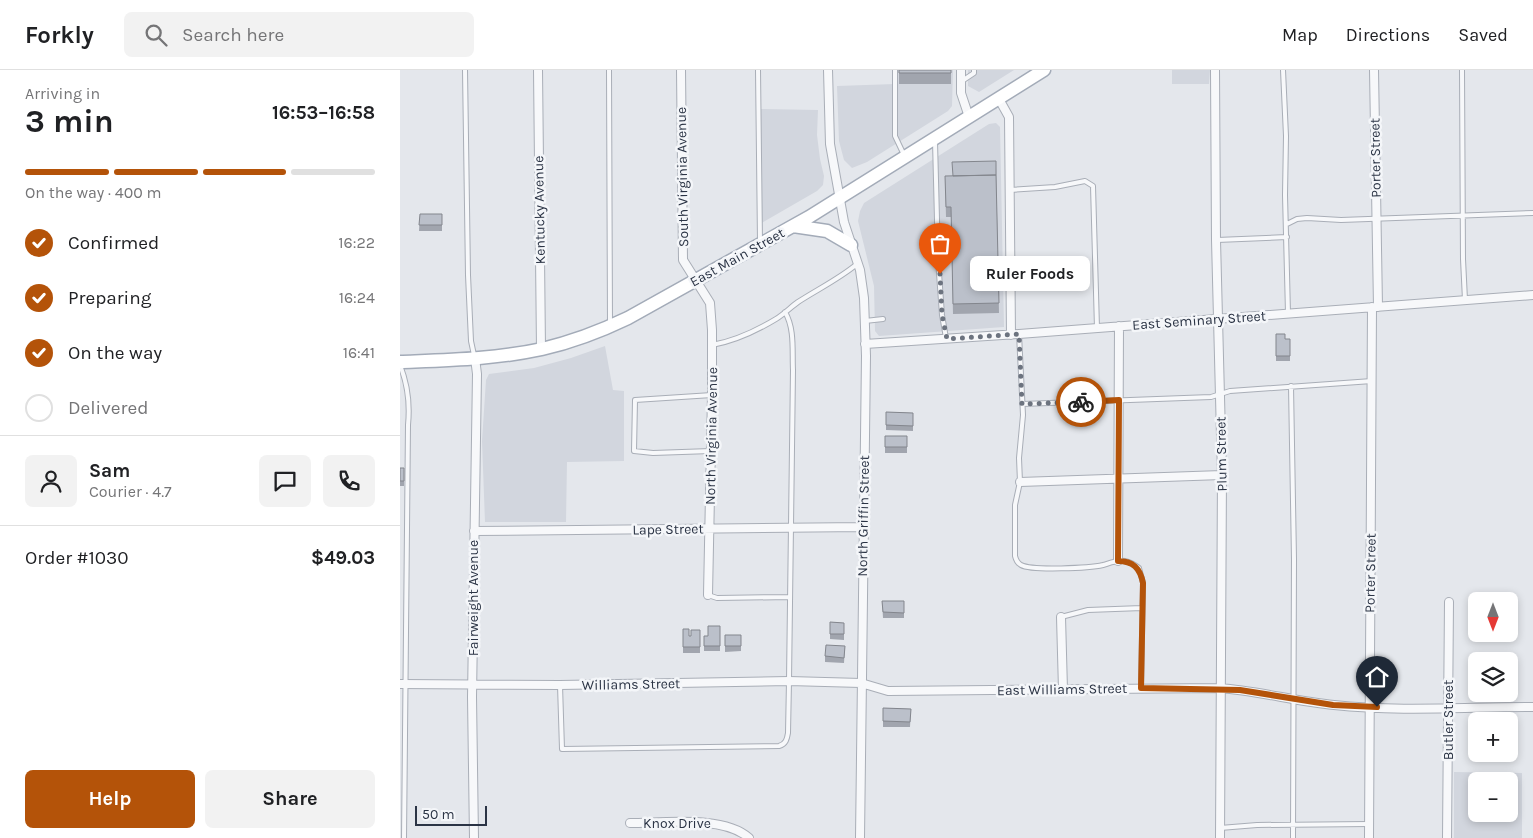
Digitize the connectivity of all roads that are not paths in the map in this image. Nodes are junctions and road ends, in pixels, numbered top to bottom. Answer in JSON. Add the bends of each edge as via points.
{"nodes":[{"id":1,"x":465,"y":70,"type":"edge"},
{"id":2,"x":538,"y":70,"type":"edge"},
{"id":3,"x":609,"y":70,"type":"edge"},
{"id":4,"x":681,"y":70,"type":"edge"},
{"id":5,"x":758,"y":70,"type":"edge"},
{"id":6,"x":828,"y":70,"type":"edge"},
{"id":7,"x":895,"y":70,"type":"edge"},
{"id":8,"x":960,"y":70,"type":"edge"},
{"id":9,"x":974,"y":70,"type":"edge"},
{"id":10,"x":1044,"y":70,"type":"edge"},
{"id":11,"x":1215,"y":70,"type":"edge"},
{"id":12,"x":1283,"y":70,"type":"edge"},
{"id":13,"x":1374,"y":70,"type":"edge"},
{"id":14,"x":1462,"y":70,"type":"edge"},
{"id":15,"x":961,"y":82,"type":"junction"},
{"id":16,"x":999,"y":99,"type":"junction"},
{"id":17,"x":970,"y":117,"type":"junction"},
{"id":18,"x":935,"y":138,"type":"junction"},
{"id":19,"x":906,"y":156,"type":"junction"},
{"id":20,"x":1010,"y":190,"type":"junction"},
{"id":21,"x":840,"y":197,"type":"junction"},
{"id":22,"x":1533,"y":213,"type":"edge"},
{"id":23,"x":1463,"y":216,"type":"junction"},
{"id":24,"x":1376,"y":219,"type":"junction"},
{"id":25,"x":1287,"y":224,"type":"junction"},
{"id":26,"x":793,"y":226,"type":"junction"},
{"id":27,"x":1287,"y":237,"type":"junction"},
{"id":28,"x":1216,"y":240,"type":"junction"},
{"id":29,"x":760,"y":244,"type":"junction"},
{"id":30,"x":851,"y":245,"type":"junction"},
{"id":31,"x":857,"y":264,"type":"junction"},
{"id":32,"x":696,"y":280,"type":"junction"},
{"id":33,"x":1533,"y":295,"type":"edge"},
{"id":34,"x":1465,"y":300,"type":"junction"},
{"id":35,"x":1375,"y":307,"type":"junction"},
{"id":36,"x":785,"y":312,"type":"junction"},
{"id":37,"x":1288,"y":314,"type":"junction"},
{"id":38,"x":1218,"y":318,"type":"junction"},
{"id":39,"x":883,"y":319,"type":"dead end"},
{"id":40,"x":864,"y":321,"type":"junction"},
{"id":41,"x":610,"y":326,"type":"junction"},
{"id":42,"x":1119,"y":326,"type":"junction"},
{"id":43,"x":1097,"y":328,"type":"junction"},
{"id":44,"x":1015,"y":335,"type":"junction"},
{"id":45,"x":947,"y":339,"type":"junction"},
{"id":46,"x":865,"y":344,"type":"junction"},
{"id":47,"x":712,"y":345,"type":"junction"},
{"id":48,"x":541,"y":349,"type":"junction"},
{"id":49,"x":475,"y":358,"type":"junction"},
{"id":50,"x":400,"y":364,"type":"edge"},
{"id":51,"x":1372,"y":381,"type":"junction"},
{"id":52,"x":1291,"y":386,"type":"junction"},
{"id":53,"x":1220,"y":394,"type":"junction"},
{"id":54,"x":712,"y":395,"type":"junction"},
{"id":55,"x":1119,"y":400,"type":"junction"},
{"id":56,"x":1022,"y":404,"type":"junction"},
{"id":57,"x":711,"y":451,"type":"junction"},
{"id":58,"x":1222,"y":475,"type":"junction"},
{"id":59,"x":1119,"y":478,"type":"junction"},
{"id":60,"x":1020,"y":482,"type":"junction"},
{"id":61,"x":863,"y":527,"type":"junction"},
{"id":62,"x":790,"y":528,"type":"junction"},
{"id":63,"x":709,"y":529,"type":"junction"},
{"id":64,"x":474,"y":531,"type":"junction"},
{"id":65,"x":1118,"y":561,"type":"junction"},
{"id":66,"x":708,"y":595,"type":"joint"},
{"id":67,"x":789,"y":597,"type":"junction"},
{"id":68,"x":1449,"y":602,"type":"dead end"},
{"id":69,"x":1142,"y":608,"type":"junction"},
{"id":70,"x":1061,"y":617,"type":"joint"},
{"id":71,"x":789,"y":681,"type":"junction"},
{"id":72,"x":861,"y":683,"type":"junction"},
{"id":73,"x":402,"y":684,"type":"edge"},
{"id":74,"x":472,"y":684,"type":"junction"},
{"id":75,"x":560,"y":685,"type":"junction"},
{"id":76,"x":1141,"y":688,"type":"junction"},
{"id":77,"x":1220,"y":688,"type":"junction"},
{"id":78,"x":1062,"y":690,"type":"junction"},
{"id":79,"x":1294,"y":699,"type":"junction"},
{"id":80,"x":1369,"y":707,"type":"junction"},
{"id":81,"x":1448,"y":707,"type":"junction"},
{"id":82,"x":1533,"y":707,"type":"edge"},
{"id":83,"x":630,"y":823,"type":"dead end"},
{"id":84,"x":1369,"y":824,"type":"junction"},
{"id":85,"x":1293,"y":825,"type":"junction"},
{"id":86,"x":1220,"y":828,"type":"junction"},
{"id":87,"x":404,"y":838,"type":"edge"},
{"id":88,"x":474,"y":838,"type":"edge"},
{"id":89,"x":749,"y":838,"type":"edge"},
{"id":90,"x":860,"y":838,"type":"edge"},
{"id":91,"x":1220,"y":838,"type":"edge"},
{"id":92,"x":1293,"y":838,"type":"edge"},
{"id":93,"x":1369,"y":838,"type":"edge"},
{"id":94,"x":1447,"y":838,"type":"edge"}],
"edges":[{"from":1,"to":49,"type":"lane","via":[[468,275],[471,341]]},
{"from":2,"to":48,"type":"street","name":"Kentucky Avenue"},
{"from":3,"to":41,"type":"lane"},
{"from":4,"to":32,"type":"street","name":"South Virginia Avenue","via":[[683,260]]},
{"from":5,"to":29,"type":"lane"},
{"from":6,"to":21,"type":"street","name":"North Griffin Street","via":[[830,144]]},
{"from":7,"to":19,"type":"lane","via":[[895,136]]},
{"from":8,"to":15,"type":"street"},
{"from":9,"to":15,"type":"lane"},
{"from":10,"to":16,"type":"main road","name":"East Main Street"},
{"from":11,"to":28,"type":"street","name":"Plum Street"},
{"from":12,"to":25,"type":"lane"},
{"from":13,"to":24,"type":"street","name":"Porter Street"},
{"from":14,"to":23,"type":"lane"},
{"from":15,"to":17,"type":"street","via":[[961,93]]},
{"from":16,"to":17,"type":"main road","name":"East Main Street"},
{"from":16,"to":20,"type":"street","via":[[1009,117]]},
{"from":17,"to":18,"type":"main road","name":"East Main Street"},
{"from":18,"to":19,"type":"main road","name":"East Main Street"},
{"from":18,"to":45,"type":"lane","via":[[938,259]]},
{"from":19,"to":21,"type":"main road","name":"East Main Street"},
{"from":20,"to":43,"type":"lane","via":[[1085,181],[1093,186]]},
{"from":20,"to":44,"type":"street"},
{"from":21,"to":26,"type":"main road","name":"East Main Street"},
{"from":21,"to":30,"type":"street","name":"North Griffin Street"},
{"from":22,"to":23,"type":"lane"},
{"from":23,"to":24,"type":"lane"},
{"from":23,"to":34,"type":"lane"},
{"from":24,"to":25,"type":"lane","via":[[1308,218]]},
{"from":24,"to":35,"type":"street","name":"Porter Street"},
{"from":25,"to":27,"type":"lane"},
{"from":26,"to":29,"type":"main road","name":"East Main Street"},
{"from":26,"to":30,"type":"main road","via":[[827,231]]},
{"from":27,"to":28,"type":"lane"},
{"from":27,"to":37,"type":"lane"},
{"from":28,"to":38,"type":"street","name":"Plum Street"},
{"from":29,"to":32,"type":"main road","name":"East Main Street"},
{"from":30,"to":31,"type":"street","name":"North Griffin Street"},
{"from":31,"to":36,"type":"lane"},
{"from":31,"to":40,"type":"street","name":"North Griffin Street","via":[[864,298]]},
{"from":32,"to":41,"type":"main road","name":"East Main Street"},
{"from":32,"to":47,"type":"street","name":"North Virginia Avenue","via":[[710,303]]},
{"from":33,"to":34,"type":"street","name":"East Seminary Street"},
{"from":34,"to":35,"type":"street","name":"East Seminary Street"},
{"from":35,"to":37,"type":"street","name":"East Seminary Street"},
{"from":35,"to":51,"type":"street","name":"Porter Street"},
{"from":36,"to":47,"type":"lane","via":[[746,335]]},
{"from":36,"to":62,"type":"lane","via":[[790,320],[793,370]]},
{"from":37,"to":38,"type":"street","name":"East Seminary Street"},
{"from":38,"to":42,"type":"street","name":"East Seminary Street"},
{"from":38,"to":53,"type":"street","name":"Plum Street"},
{"from":39,"to":40,"type":"lane"},
{"from":40,"to":46,"type":"street","name":"North Griffin Street"},
{"from":41,"to":48,"type":"main road","name":"East Main Street"},
{"from":42,"to":43,"type":"street","name":"East Seminary Street"},
{"from":42,"to":55,"type":"street"},
{"from":43,"to":44,"type":"street","name":"East Seminary Street"},
{"from":44,"to":45,"type":"street","name":"East Seminary Street"},
{"from":44,"to":56,"type":"lane"},
{"from":45,"to":46,"type":"street","name":"East Seminary Street"},
{"from":46,"to":61,"type":"street","name":"North Griffin Street"},
{"from":47,"to":54,"type":"street","name":"North Virginia Avenue"},
{"from":48,"to":49,"type":"main road","name":"East Main Street"},
{"from":49,"to":50,"type":"main road","name":"East Main Street"},
{"from":49,"to":64,"type":"street","name":"Fairweight Avenue","via":[[478,374]]},
{"from":50,"to":73,"type":"lane","via":[[410,409]]},
{"from":51,"to":52,"type":"lane"},
{"from":51,"to":80,"type":"street","name":"Porter Street"},
{"from":52,"to":53,"type":"lane"},
{"from":52,"to":79,"type":"lane"},
{"from":53,"to":55,"type":"lane","via":[[1211,398]]},
{"from":53,"to":58,"type":"street","name":"Plum Street"},
{"from":54,"to":57,"type":"street","name":"North Virginia Avenue"},
{"from":54,"to":57,"type":"lane","via":[[635,400],[634,451]]},
{"from":55,"to":56,"type":"lane"},
{"from":55,"to":59,"type":"street"},
{"from":56,"to":60,"type":"lane"},
{"from":57,"to":63,"type":"street","name":"North Virginia Avenue"},
{"from":58,"to":59,"type":"street"},
{"from":58,"to":77,"type":"street","name":"Plum Street"},
{"from":59,"to":60,"type":"street"},
{"from":59,"to":65,"type":"street"},
{"from":60,"to":65,"type":"lane","via":[[1015,505],[1016,561],[1037,568],[1102,565]]},
{"from":61,"to":62,"type":"street","name":"Lape Street"},
{"from":61,"to":72,"type":"street","name":"North Griffin Street"},
{"from":62,"to":63,"type":"street","name":"Lape Street"},
{"from":62,"to":67,"type":"lane"},
{"from":63,"to":64,"type":"street","name":"Lape Street"},
{"from":63,"to":66,"type":"street","name":"North Virginia Avenue"},
{"from":64,"to":74,"type":"street","name":"Fairweight Avenue"},
{"from":65,"to":69,"type":"lane","via":[[1126,561],[1139,568],[1143,583]]},
{"from":66,"to":67,"type":"lane","via":[[717,598]]},
{"from":67,"to":71,"type":"lane"},
{"from":68,"to":81,"type":"street","name":"Butler Street"},
{"from":69,"to":70,"type":"lane","via":[[1088,610]]},
{"from":69,"to":76,"type":"lane"},
{"from":70,"to":78,"type":"street"},
{"from":71,"to":72,"type":"street","name":"Williams Street"},
{"from":71,"to":75,"type":"street","name":"Williams Street"},
{"from":71,"to":75,"type":"lane","via":[[788,733],[784,745],[779,746],[562,749]]},
{"from":72,"to":78,"type":"street","name":"East Williams Street","via":[[888,690]]},
{"from":72,"to":90,"type":"street","name":"North Griffin Street"},
{"from":73,"to":74,"type":"street","name":"Williams Street"},
{"from":73,"to":87,"type":"lane"},
{"from":74,"to":75,"type":"street","name":"Williams Street"},
{"from":74,"to":88,"type":"street","name":"Fairweight Avenue"},
{"from":76,"to":77,"type":"street","name":"East Williams Street"},
{"from":76,"to":78,"type":"street","name":"East Williams Street"},
{"from":77,"to":79,"type":"street","name":"East Williams Street"},
{"from":77,"to":86,"type":"street","name":"Plum Street"},
{"from":79,"to":80,"type":"street","name":"East Williams Street"},
{"from":79,"to":85,"type":"lane"},
{"from":80,"to":81,"type":"street","name":"East Williams Street"},
{"from":80,"to":84,"type":"street","name":"Porter Street"},
{"from":81,"to":82,"type":"street","name":"East Williams Street"},
{"from":81,"to":94,"type":"street","name":"Butler Street"},
{"from":83,"to":89,"type":"street","name":"Knox Drive","via":[[712,822],[741,831]]},
{"from":84,"to":85,"type":"lane"},
{"from":84,"to":93,"type":"street","name":"Porter Street"},
{"from":85,"to":86,"type":"lane"},
{"from":85,"to":92,"type":"lane"},
{"from":86,"to":91,"type":"street","name":"Plum Street"}]}
